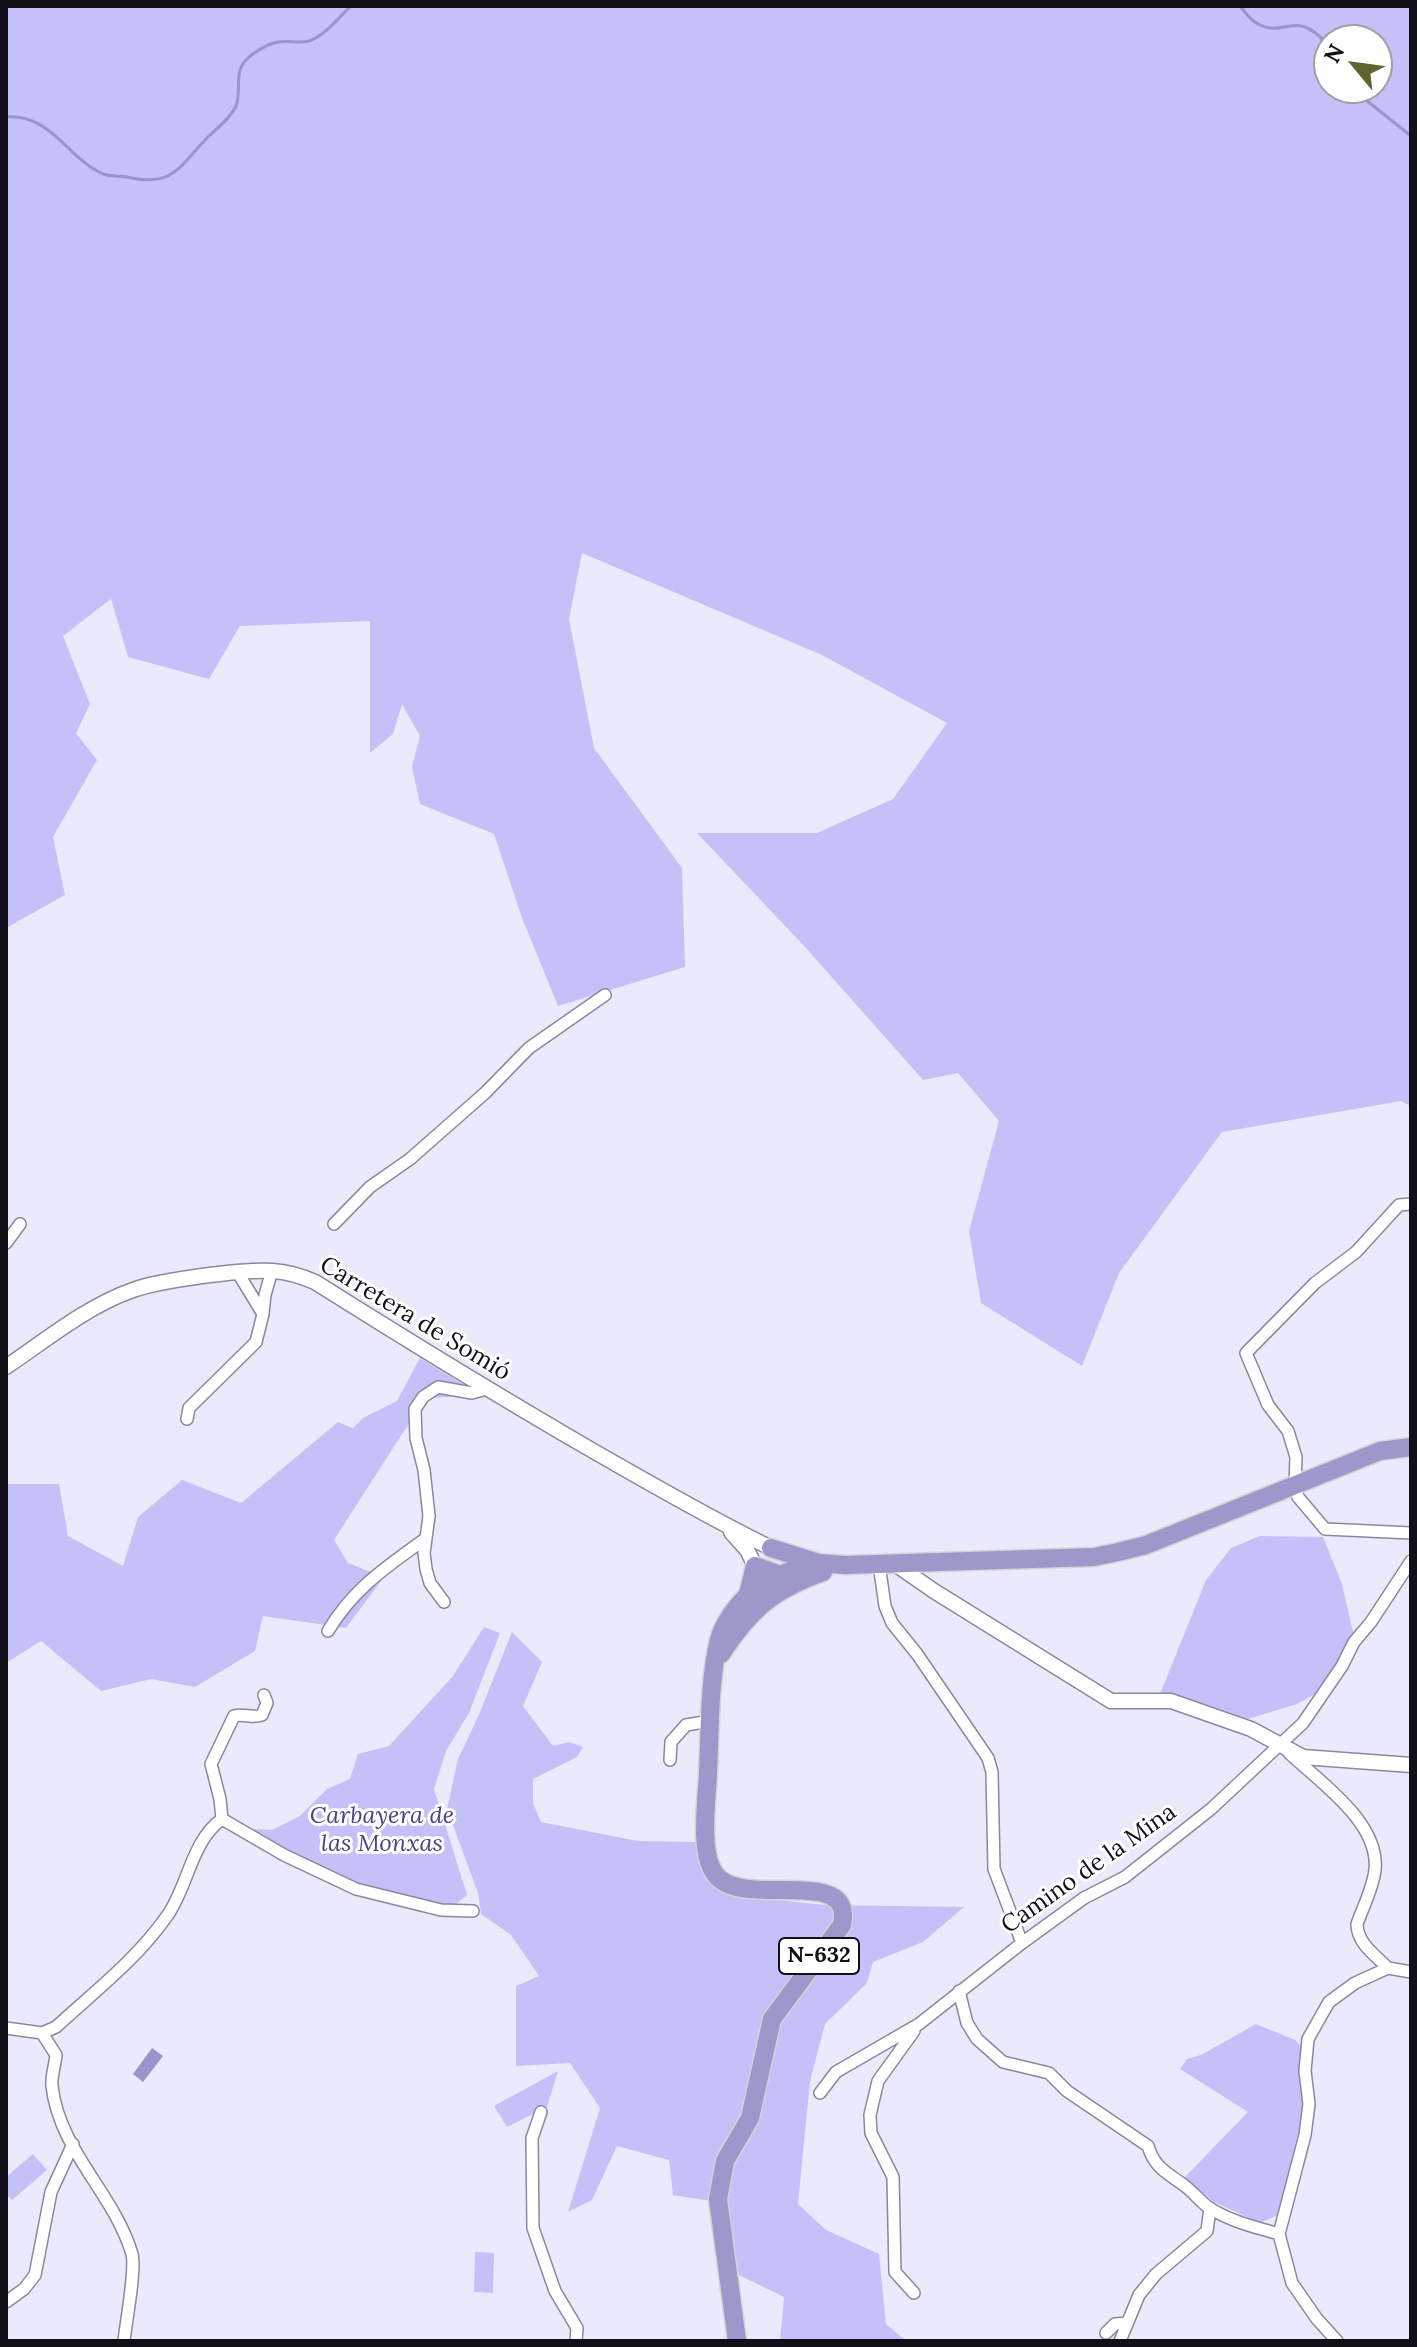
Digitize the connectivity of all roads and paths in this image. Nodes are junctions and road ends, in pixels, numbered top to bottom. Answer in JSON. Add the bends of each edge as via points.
{"nodes":[{"id":1,"x":605,"y":995,"type":"dead end"},
{"id":2,"x":1411,"y":1204,"type":"edge"},
{"id":3,"x":20,"y":1224,"type":"dead end"},
{"id":4,"x":334,"y":1224,"type":"dead end"},
{"id":5,"x":6,"y":1243,"type":"edge"},
{"id":6,"x":272,"y":1270,"type":"junction"},
{"id":7,"x":238,"y":1273,"type":"junction"},
{"id":8,"x":263,"y":1314,"type":"junction"},
{"id":9,"x":6,"y":1367,"type":"edge"},
{"id":10,"x":486,"y":1389,"type":"junction"},
{"id":11,"x":187,"y":1419,"type":"dead end"},
{"id":12,"x":1411,"y":1447,"type":"edge"},
{"id":13,"x":1295,"y":1485,"type":"junction"},
{"id":14,"x":725,"y":1526,"type":"junction"},
{"id":15,"x":1411,"y":1533,"type":"edge"},
{"id":16,"x":425,"y":1539,"type":"junction"},
{"id":17,"x":771,"y":1548,"type":"junction"},
{"id":18,"x":1411,"y":1561,"type":"edge"},
{"id":19,"x":819,"y":1563,"type":"junction"},
{"id":20,"x":887,"y":1564,"type":"junction"},
{"id":21,"x":845,"y":1565,"type":"junction"},
{"id":22,"x":755,"y":1566,"type":"junction"},
{"id":23,"x":774,"y":1575,"type":"junction"},
{"id":24,"x":801,"y":1580,"type":"junction"},
{"id":25,"x":747,"y":1595,"type":"junction"},
{"id":26,"x":444,"y":1602,"type":"dead end"},
{"id":27,"x":743,"y":1621,"type":"junction"},
{"id":28,"x":328,"y":1631,"type":"dead end"},
{"id":29,"x":717,"y":1661,"type":"junction"},
{"id":30,"x":264,"y":1695,"type":"dead end"},
{"id":31,"x":710,"y":1721,"type":"junction"},
{"id":32,"x":1280,"y":1745,"type":"junction"},
{"id":33,"x":670,"y":1760,"type":"dead end"},
{"id":34,"x":1411,"y":1765,"type":"edge"},
{"id":35,"x":222,"y":1819,"type":"junction"},
{"id":36,"x":473,"y":1911,"type":"dead end"},
{"id":37,"x":1022,"y":1943,"type":"junction"},
{"id":38,"x":1388,"y":1968,"type":"junction"},
{"id":39,"x":1411,"y":1972,"type":"edge"},
{"id":40,"x":959,"y":1991,"type":"junction"},
{"id":41,"x":919,"y":2024,"type":"junction"},
{"id":42,"x":6,"y":2028,"type":"edge"},
{"id":43,"x":42,"y":2033,"type":"junction"},
{"id":44,"x":820,"y":2093,"type":"dead end"},
{"id":45,"x":541,"y":2112,"type":"dead end"},
{"id":46,"x":73,"y":2144,"type":"junction"},
{"id":47,"x":1210,"y":2208,"type":"junction"},
{"id":48,"x":1279,"y":2234,"type":"junction"},
{"id":49,"x":914,"y":2293,"type":"dead end"},
{"id":50,"x":6,"y":2302,"type":"edge"},
{"id":51,"x":1127,"y":2323,"type":"junction"},
{"id":52,"x":1106,"y":2333,"type":"dead end"},
{"id":53,"x":124,"y":2341,"type":"edge"},
{"id":54,"x":576,"y":2341,"type":"edge"},
{"id":55,"x":737,"y":2341,"type":"edge"},
{"id":56,"x":1120,"y":2341,"type":"edge"},
{"id":57,"x":1337,"y":2341,"type":"edge"}],
"edges":[{"from":1,"to":4,"type":"street","via":[[529,1048]]},
{"from":2,"to":13,"type":"street","via":[[1399,1205],[1367,1242],[1315,1283],[1246,1353],[1268,1405],[1288,1431],[1296,1457]]},
{"from":3,"to":5,"type":"street"},
{"from":6,"to":7,"type":"street","name":"Carretera de Somió"},
{"from":6,"to":8,"type":"street"},
{"from":6,"to":10,"type":"street","name":"Carretera de Somió","via":[[315,1282]]},
{"from":7,"to":8,"type":"street"},
{"from":7,"to":9,"type":"street","name":"Carretera de Somió","via":[[133,1289]]},
{"from":8,"to":11,"type":"street","via":[[256,1342],[189,1408]]},
{"from":10,"to":14,"type":"street","name":"Carretera de Somió"},
{"from":10,"to":16,"type":"street","via":[[472,1393],[438,1387],[415,1409],[429,1516]]},
{"from":12,"to":13,"type":"highway","number":"N-632","via":[[1380,1451]]},
{"from":13,"to":15,"type":"street","via":[[1298,1497],[1325,1529]]},
{"from":13,"to":20,"type":"highway","number":"N-632","via":[[1146,1545],[1094,1557]]},
{"from":14,"to":17,"type":"street","name":"Carretera de Somió"},
{"from":14,"to":22,"type":"street"},
{"from":16,"to":26,"type":"street","via":[[430,1583]]},
{"from":16,"to":28,"type":"street","via":[[363,1585]]},
{"from":17,"to":19,"type":"highway"},
{"from":17,"to":23,"type":"highway"},
{"from":18,"to":32,"type":"street","name":"Camino de la Mina","via":[[1328,1689]]},
{"from":19,"to":21,"type":"highway","number":"N-632"},
{"from":19,"to":23,"type":"highway","number":"N-632"},
{"from":20,"to":21,"type":"highway","number":"N-632"},
{"from":20,"to":32,"type":"street","via":[[1111,1701],[1171,1701],[1232,1721]]},
{"from":20,"to":37,"type":"street","via":[[885,1606],[892,1623],[988,1758],[994,1869]]},
{"from":21,"to":24,"type":"highway","number":"N-632"},
{"from":22,"to":23,"type":"highway"},
{"from":22,"to":25,"type":"highway"},
{"from":23,"to":24,"type":"highway"},
{"from":23,"to":25,"type":"highway","number":"N-632"},
{"from":23,"to":27,"type":"highway","via":[[769,1590]]},
{"from":24,"to":27,"type":"highway","number":"N-632"},
{"from":25,"to":29,"type":"highway","number":"N-632","via":[[723,1628]]},
{"from":27,"to":29,"type":"highway","number":"N-632"},
{"from":29,"to":31,"type":"highway","number":"N-632"},
{"from":30,"to":35,"type":"street","via":[[262,1715],[234,1716],[211,1764]]},
{"from":31,"to":33,"type":"street","via":[[686,1725],[671,1742]]},
{"from":31,"to":55,"type":"highway","number":"N-632","via":[[705,1843],[713,1872],[736,1889],[827,1894],[839,1899],[845,1911],[842,1925],[772,2019],[750,2118],[720,2180]]},
{"from":32,"to":34,"type":"street","via":[[1303,1757]]},
{"from":32,"to":37,"type":"street","name":"Camino de la Mina","via":[[1125,1877],[1084,1898]]},
{"from":32,"to":38,"type":"street","via":[[1364,1825],[1375,1850],[1375,1872],[1357,1932]]},
{"from":35,"to":36,"type":"street","via":[[356,1889],[441,1910]]},
{"from":35,"to":43,"type":"street","via":[[206,1835],[158,1929],[56,2027]]},
{"from":37,"to":40,"type":"street","name":"Camino de la Mina"},
{"from":38,"to":39,"type":"street"},
{"from":38,"to":48,"type":"street","via":[[1329,2002],[1308,2039],[1305,2135]]},
{"from":40,"to":41,"type":"street","name":"Camino de la Mina"},
{"from":40,"to":47,"type":"street","via":[[967,2023],[985,2047],[1003,2062],[1049,2073],[1148,2146],[1152,2161]]},
{"from":41,"to":44,"type":"street","via":[[836,2072]]},
{"from":41,"to":49,"type":"street","via":[[878,2081],[870,2115],[871,2133],[893,2177],[895,2272]]},
{"from":42,"to":43,"type":"street"},
{"from":43,"to":46,"type":"street","via":[[56,2055],[52,2085]]},
{"from":45,"to":54,"type":"street","via":[[532,2138],[533,2228],[555,2291],[577,2328]]},
{"from":46,"to":50,"type":"street","via":[[51,2192],[35,2275]]},
{"from":46,"to":53,"type":"street","via":[[133,2257]]},
{"from":47,"to":48,"type":"street"},
{"from":47,"to":51,"type":"street","via":[[1207,2231],[1156,2274]]},
{"from":48,"to":57,"type":"street","via":[[1292,2283]]},
{"from":51,"to":52,"type":"street","via":[[1115,2324]]},
{"from":51,"to":56,"type":"street"}]}
